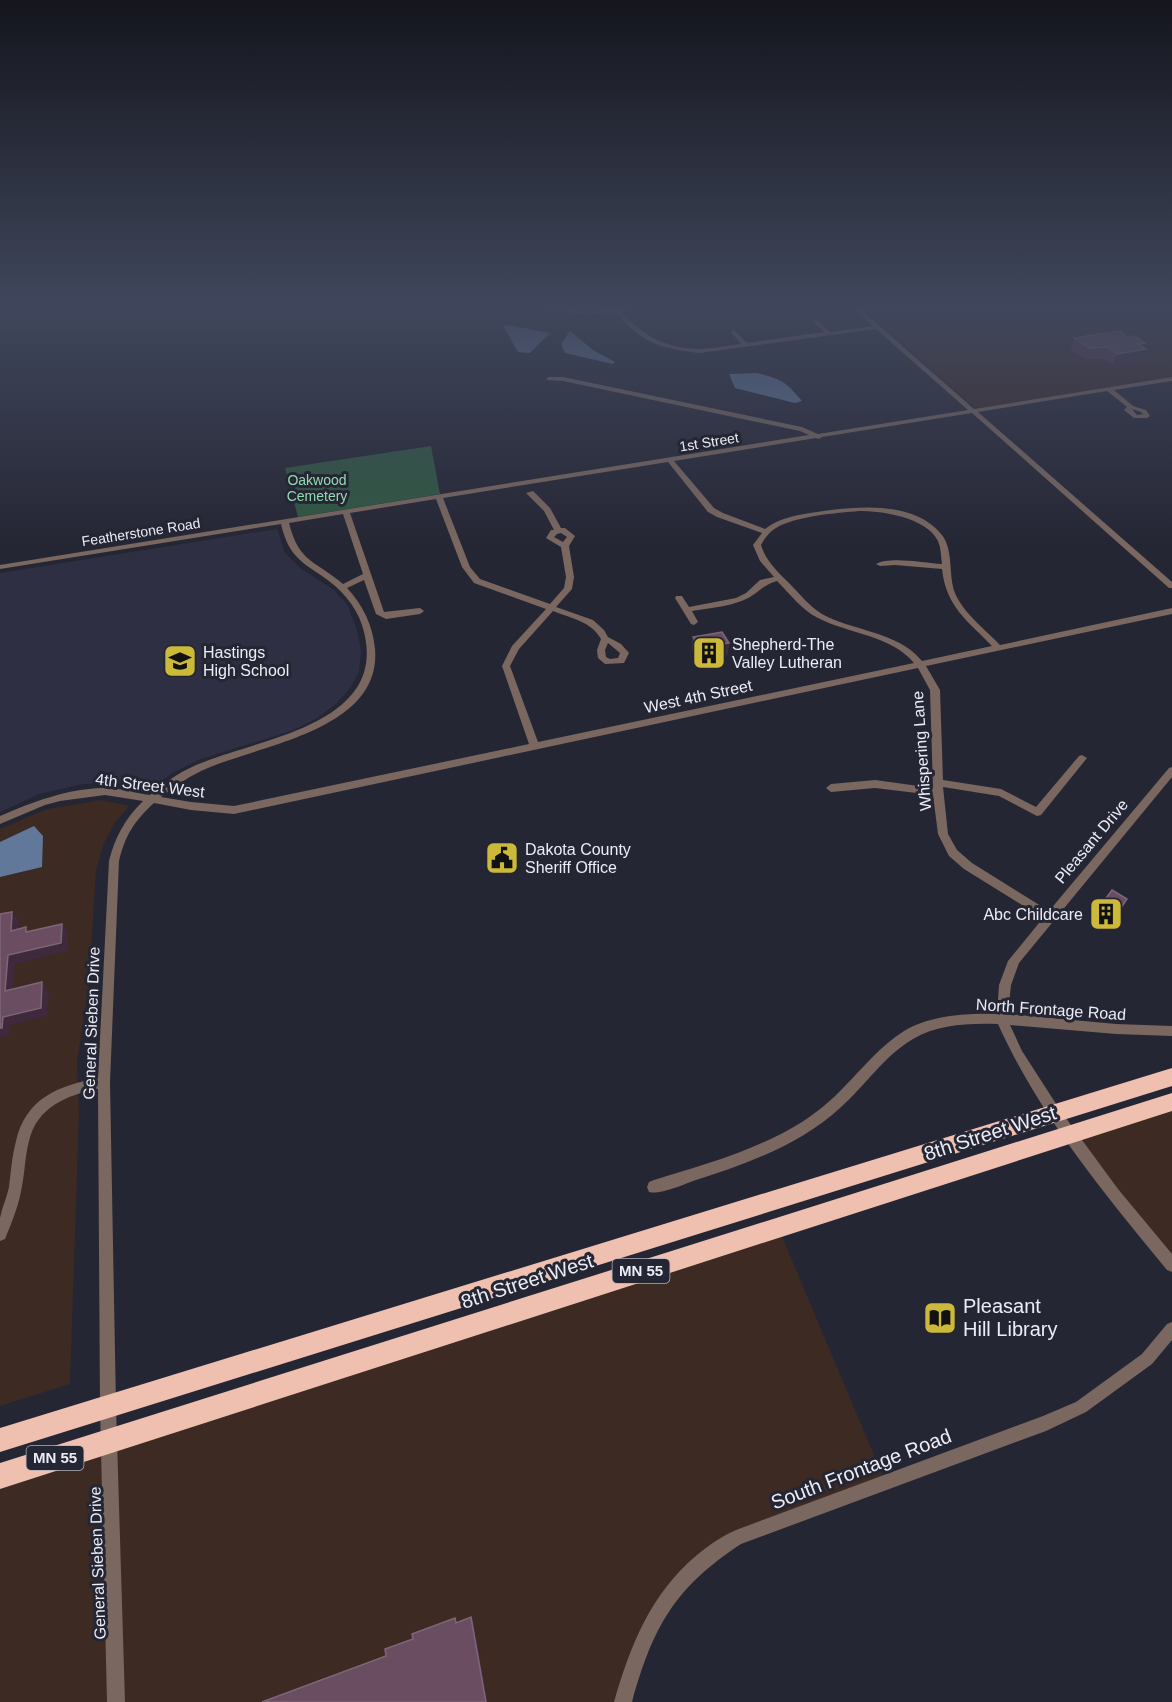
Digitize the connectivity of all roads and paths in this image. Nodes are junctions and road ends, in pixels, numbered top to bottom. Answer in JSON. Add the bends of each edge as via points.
{"nodes":[{"id":1,"x":602,"y":387,"type":"edge"},
{"id":2,"x":947,"y":387,"type":"edge"},
{"id":3,"x":1118,"y":387,"type":"edge"},
{"id":4,"x":1108,"y":389,"type":"junction"},
{"id":5,"x":1131,"y":407,"type":"dead end"},
{"id":6,"x":974,"y":411,"type":"junction"},
{"id":7,"x":795,"y":429,"type":"junction"},
{"id":8,"x":819,"y":436,"type":"junction"},
{"id":9,"x":803,"y":439,"type":"junction"},
{"id":10,"x":670,"y":460,"type":"junction"},
{"id":11,"x":530,"y":493,"type":"dead end"},
{"id":12,"x":439,"y":498,"type":"junction"},
{"id":13,"x":346,"y":513,"type":"junction"},
{"id":14,"x":285,"y":523,"type":"junction"},
{"id":15,"x":558,"y":530,"type":"junction"},
{"id":16,"x":764,"y":531,"type":"junction"},
{"id":17,"x":566,"y":546,"type":"junction"},
{"id":18,"x":880,"y":564,"type":"dead end"},
{"id":19,"x":0,"y":567,"type":"edge"},
{"id":20,"x":945,"y":567,"type":"junction"},
{"id":21,"x":368,"y":575,"type":"junction"},
{"id":22,"x":779,"y":578,"type":"junction"},
{"id":23,"x":1172,"y":586,"type":"edge"},
{"id":24,"x":342,"y":587,"type":"junction"},
{"id":25,"x":679,"y":598,"type":"dead end"},
{"id":26,"x":550,"y":609,"type":"junction"},
{"id":27,"x":420,"y":610,"type":"dead end"},
{"id":28,"x":686,"y":610,"type":"junction"},
{"id":29,"x":1172,"y":611,"type":"edge"},
{"id":30,"x":694,"y":622,"type":"dead end"},
{"id":31,"x":604,"y":639,"type":"dead end"},
{"id":32,"x":998,"y":648,"type":"junction"},
{"id":33,"x":920,"y":664,"type":"junction"},
{"id":34,"x":535,"y":746,"type":"junction"},
{"id":35,"x":1082,"y":758,"type":"dead end"},
{"id":36,"x":1172,"y":770,"type":"edge"},
{"id":37,"x":938,"y":787,"type":"junction"},
{"id":38,"x":831,"y":788,"type":"dead end"},
{"id":39,"x":152,"y":798,"type":"junction"},
{"id":40,"x":229,"y":809,"type":"joint"},
{"id":41,"x":0,"y":820,"type":"edge"},
{"id":42,"x":1049,"y":916,"type":"junction"},
{"id":43,"x":1002,"y":1020,"type":"junction"},
{"id":44,"x":1172,"y":1032,"type":"edge"},
{"id":45,"x":1172,"y":1077,"type":"edge"},
{"id":46,"x":104,"y":1082,"type":"junction"},
{"id":47,"x":1172,"y":1102,"type":"edge"},
{"id":48,"x":1055,"y":1114,"type":"junction"},
{"id":49,"x":1070,"y":1134,"type":"junction"},
{"id":50,"x":654,"y":1187,"type":"dead end"},
{"id":51,"x":0,"y":1234,"type":"edge"},
{"id":52,"x":1172,"y":1265,"type":"edge"},
{"id":53,"x":1172,"y":1329,"type":"edge"},
{"id":54,"x":108,"y":1407,"type":"junction"},
{"id":55,"x":0,"y":1440,"type":"edge"},
{"id":56,"x":109,"y":1441,"type":"junction"},
{"id":57,"x":0,"y":1476,"type":"edge"},
{"id":58,"x":116,"y":1702,"type":"edge"},
{"id":59,"x":622,"y":1702,"type":"edge"}],
"edges":[{"from":1,"to":7,"type":"street"},
{"from":2,"to":6,"type":"street"},
{"from":3,"to":4,"type":"street","name":"1st Street"},
{"from":4,"to":5,"type":"street"},
{"from":4,"to":6,"type":"street","name":"1st Street"},
{"from":6,"to":8,"type":"street","name":"1st Street"},
{"from":6,"to":23,"type":"street"},
{"from":7,"to":8,"type":"street"},
{"from":7,"to":9,"type":"street"},
{"from":8,"to":9,"type":"street","name":"1st Street"},
{"from":9,"to":10,"type":"street","name":"1st Street"},
{"from":10,"to":12,"type":"street","name":"1st Street"},
{"from":10,"to":16,"type":"street","via":[[711,510]]},
{"from":11,"to":15,"type":"street","via":[[547,510]]},
{"from":12,"to":13,"type":"street","name":"1st Street"},
{"from":12,"to":26,"type":"street","via":[[466,567],[477,581]]},
{"from":13,"to":14,"type":"street","name":"1st Street"},
{"from":13,"to":21,"type":"street"},
{"from":14,"to":19,"type":"street","name":"Featherstone Road"},
{"from":14,"to":24,"type":"street","name":"General Sieben Drive","via":[[293,550]]},
{"from":15,"to":17,"type":"street","via":[[570,533]]},
{"from":15,"to":17,"type":"street","via":[[550,538]]},
{"from":16,"to":20,"type":"street","via":[[785,520],[806,516],[866,507],[887,509],[933,529],[943,542]]},
{"from":16,"to":22,"type":"street","name":"Whispering Lane","via":[[757,545],[760,558]]},
{"from":17,"to":26,"type":"street","via":[[570,584]]},
{"from":18,"to":20,"type":"street"},
{"from":20,"to":32,"type":"street","via":[[953,598]]},
{"from":21,"to":24,"type":"street"},
{"from":21,"to":27,"type":"street","via":[[382,616]]},
{"from":22,"to":28,"type":"street","via":[[763,582],[738,600]]},
{"from":22,"to":33,"type":"street","name":"Whispering Lane","via":[[818,615],[893,642]]},
{"from":24,"to":39,"type":"street","name":"General Sieben Drive","via":[[357,603],[371,650],[369,672],[361,689],[345,707],[298,736],[205,765]]},
{"from":25,"to":28,"type":"street"},
{"from":26,"to":31,"type":"street","via":[[590,622]]},
{"from":26,"to":34,"type":"street","via":[[515,648],[506,666]]},
{"from":28,"to":30,"type":"street"},
{"from":29,"to":32,"type":"street","name":"West 4th Street"},
{"from":32,"to":33,"type":"street","name":"West 4th Street"},
{"from":33,"to":34,"type":"street","name":"West 4th Street"},
{"from":33,"to":37,"type":"street","name":"Whispering Lane","via":[[935,690]]},
{"from":34,"to":40,"type":"street","name":"West 4th Street"},
{"from":35,"to":37,"type":"street","via":[[1037,812],[1001,793]]},
{"from":36,"to":42,"type":"street","name":"Pleasant Drive"},
{"from":37,"to":38,"type":"street","via":[[875,784]]},
{"from":37,"to":42,"type":"street","name":"Whispering Lane","via":[[943,834],[953,853]]},
{"from":39,"to":40,"type":"street","name":"4th Street West"},
{"from":39,"to":41,"type":"street","name":"4th Street West","via":[[82,792],[42,802]]},
{"from":39,"to":46,"type":"street","name":"General Sieben Drive","via":[[120,838],[114,861]]},
{"from":42,"to":43,"type":"street","name":"Pleasant Drive","via":[[1011,968],[1005,985]]},
{"from":43,"to":44,"type":"street","name":"North Frontage Road"},
{"from":43,"to":48,"type":"street","via":[[1025,1068]]},
{"from":43,"to":50,"type":"street","name":"North Frontage Road","via":[[953,1020],[921,1029],[893,1046],[826,1113],[784,1141]]},
{"from":45,"to":48,"type":"highway","name":"8th Street West","number":"MN 55"},
{"from":46,"to":51,"type":"street","via":[[64,1092],[28,1121],[20,1142],[12,1203]]},
{"from":46,"to":54,"type":"street","name":"General Sieben Drive"},
{"from":47,"to":49,"type":"highway","name":"8th Street West","number":"MN 55"},
{"from":48,"to":49,"type":"street"},
{"from":48,"to":54,"type":"highway","name":"8th Street West","number":"MN 55"},
{"from":49,"to":52,"type":"street"},
{"from":49,"to":56,"type":"highway","name":"8th Street West","number":"MN 55"},
{"from":53,"to":59,"type":"street","name":"South Frontage Road","via":[[1147,1359],[1081,1407],[736,1538],[712,1552],[692,1568],[658,1610],[643,1638]]},
{"from":54,"to":55,"type":"highway","name":"8th Street West","number":"MN 55"},
{"from":54,"to":56,"type":"street","name":"General Sieben Drive"},
{"from":56,"to":57,"type":"highway","name":"8th Street West","number":"MN 55"},
{"from":56,"to":58,"type":"street","name":"General Sieben Drive"}]}
